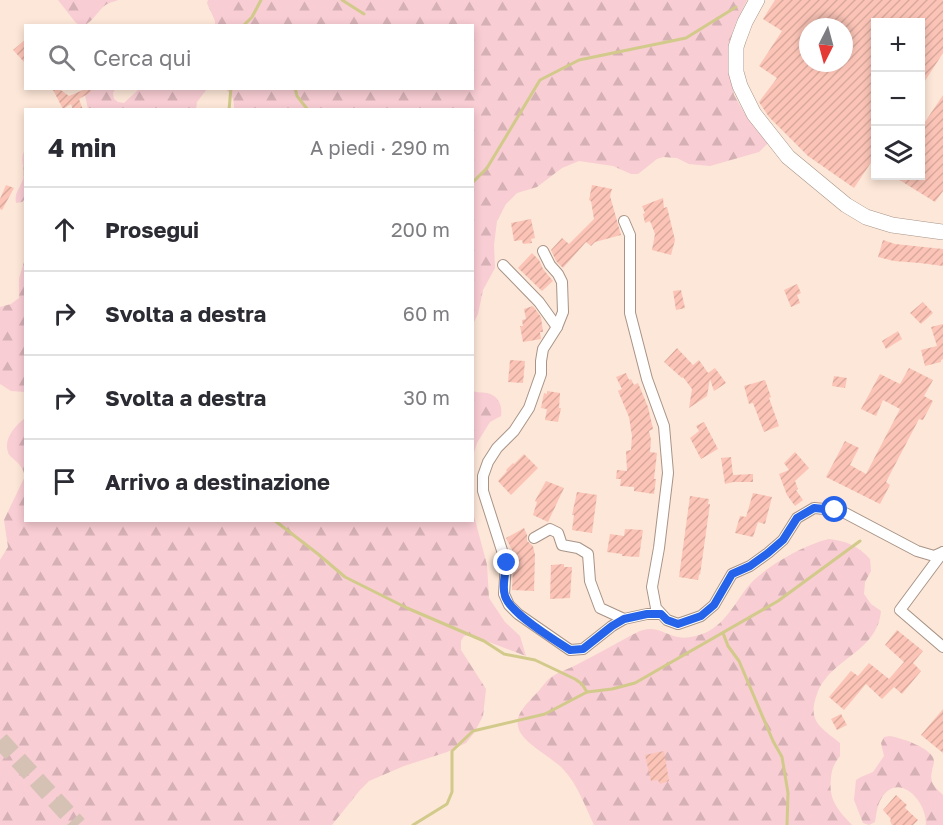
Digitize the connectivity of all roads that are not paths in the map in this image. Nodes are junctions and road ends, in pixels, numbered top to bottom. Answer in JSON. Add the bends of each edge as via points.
{"nodes":[{"id":1,"x":757,"y":0,"type":"edge"},
{"id":2,"x":624,"y":221,"type":"dead end"},
{"id":3,"x":943,"y":232,"type":"edge"},
{"id":4,"x":543,"y":251,"type":"dead end"},
{"id":5,"x":503,"y":265,"type":"dead end"},
{"id":6,"x":557,"y":327,"type":"junction"},
{"id":7,"x":534,"y":538,"type":"dead end"},
{"id":8,"x":943,"y":552,"type":"edge"},
{"id":9,"x":661,"y":614,"type":"junction"},
{"id":10,"x":624,"y":619,"type":"junction"},
{"id":11,"x":943,"y":647,"type":"edge"}],
"edges":[{"from":1,"to":3,"type":"main road","via":[[736,47],[736,72],[754,114],[788,157],[866,217]]},
{"from":2,"to":9,"type":"street","via":[[630,235],[630,313],[664,426],[668,473],[652,588]]},
{"from":4,"to":6,"type":"street","via":[[562,282],[563,312]]},
{"from":5,"to":6,"type":"street"},
{"from":6,"to":10,"type":"street","via":[[543,349],[541,375],[529,408],[497,448],[483,476],[486,505],[507,563],[504,594],[518,614],[570,650],[583,649]]},
{"from":7,"to":10,"type":"street","via":[[550,529],[558,533],[562,545],[588,554],[590,581],[600,608]]},
{"from":8,"to":9,"type":"street","via":[[934,556],[917,551],[845,513],[814,508],[797,518],[783,540],[768,553],[732,574],[714,605],[701,616],[678,624]]},
{"from":8,"to":11,"type":"street","via":[[900,610]]},
{"from":9,"to":10,"type":"street"}]}
